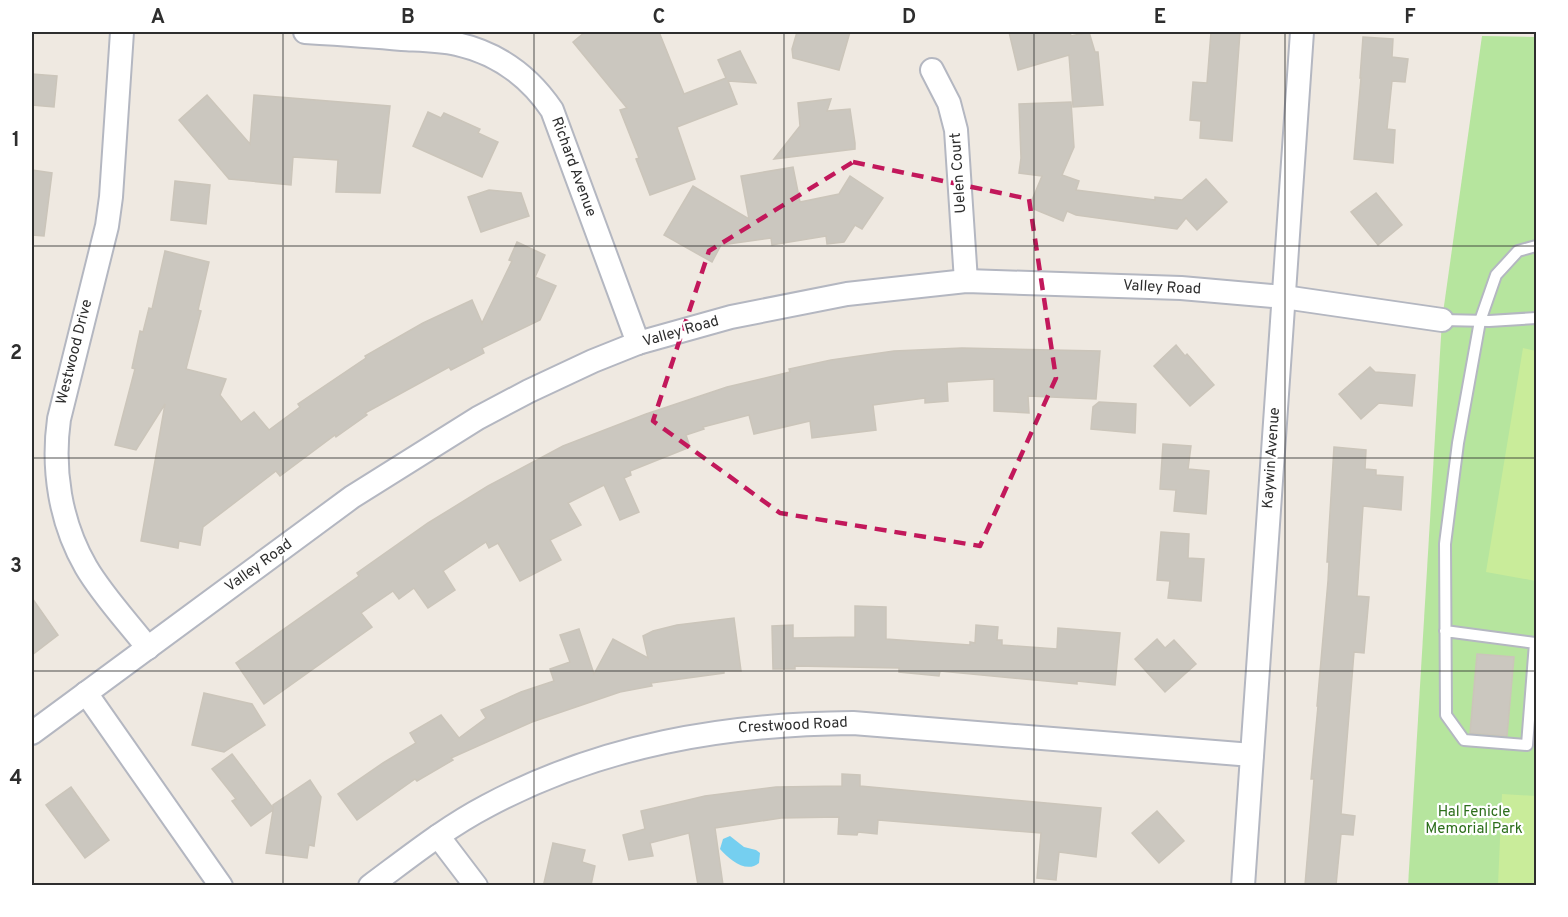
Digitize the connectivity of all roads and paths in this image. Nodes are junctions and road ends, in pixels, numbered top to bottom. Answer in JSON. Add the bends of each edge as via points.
{"nodes":[{"id":1,"x":122,"y":32,"type":"edge"},
{"id":2,"x":305,"y":32,"type":"edge"},
{"id":3,"x":1302,"y":32,"type":"edge"},
{"id":4,"x":932,"y":70,"type":"dead end"},
{"id":5,"x":1536,"y":246,"type":"edge"},
{"id":6,"x":966,"y":281,"type":"junction"},
{"id":7,"x":1284,"y":297,"type":"junction"},
{"id":8,"x":1536,"y":318,"type":"edge"},
{"id":9,"x":1442,"y":320,"type":"joint"},
{"id":10,"x":1480,"y":321,"type":"junction"},
{"id":11,"x":638,"y":344,"type":"junction"},
{"id":12,"x":1445,"y":631,"type":"junction"},
{"id":13,"x":148,"y":648,"type":"junction"},
{"id":14,"x":86,"y":693,"type":"junction"},
{"id":15,"x":32,"y":734,"type":"edge"},
{"id":16,"x":1252,"y":755,"type":"junction"},
{"id":17,"x":438,"y":836,"type":"junction"},
{"id":18,"x":221,"y":885,"type":"edge"},
{"id":19,"x":370,"y":885,"type":"edge"},
{"id":20,"x":476,"y":885,"type":"edge"},
{"id":21,"x":1243,"y":885,"type":"edge"}],
"edges":[{"from":1,"to":13,"type":"street","name":"Westwood Drive","via":[[107,226],[59,418],[57,476],[63,514],[86,567]]},
{"from":2,"to":11,"type":"street","name":"Richard Avenue","via":[[454,43],[488,54],[524,78],[552,110]]},
{"from":3,"to":7,"type":"street","name":"Kaywin Avenue"},
{"from":4,"to":6,"type":"street","name":"Uelen Court","via":[[949,103],[956,130]]},
{"from":5,"to":10,"type":"lane","via":[[1518,251],[1496,275]]},
{"from":6,"to":7,"type":"street","name":"Valley Road","via":[[1181,288]]},
{"from":6,"to":11,"type":"street","name":"Valley Road","via":[[847,294],[731,317]]},
{"from":7,"to":9,"type":"street","name":"Valley Road"},
{"from":7,"to":16,"type":"street","name":"Kaywin Avenue"},
{"from":8,"to":10,"type":"lane"},
{"from":9,"to":10,"type":"lane"},
{"from":10,"to":12,"type":"lane","via":[[1445,544]]},
{"from":11,"to":13,"type":"street","name":"Valley Road","via":[[529,391],[459,430],[352,497]]},
{"from":12,"to":12,"type":"lane","via":[[1446,715],[1464,740],[1527,745],[1535,643]]},
{"from":13,"to":14,"type":"street","name":"Valley Road"},
{"from":14,"to":15,"type":"street","name":"Valley Road"},
{"from":14,"to":18,"type":"street"},
{"from":16,"to":17,"type":"street","name":"Crestwood Road","via":[[853,723],[741,728],[670,740],[591,761],[487,806]]},
{"from":16,"to":21,"type":"street","name":"Kaywin Avenue"},
{"from":17,"to":19,"type":"street","name":"Crestwood Road"},
{"from":17,"to":20,"type":"street"}]}
